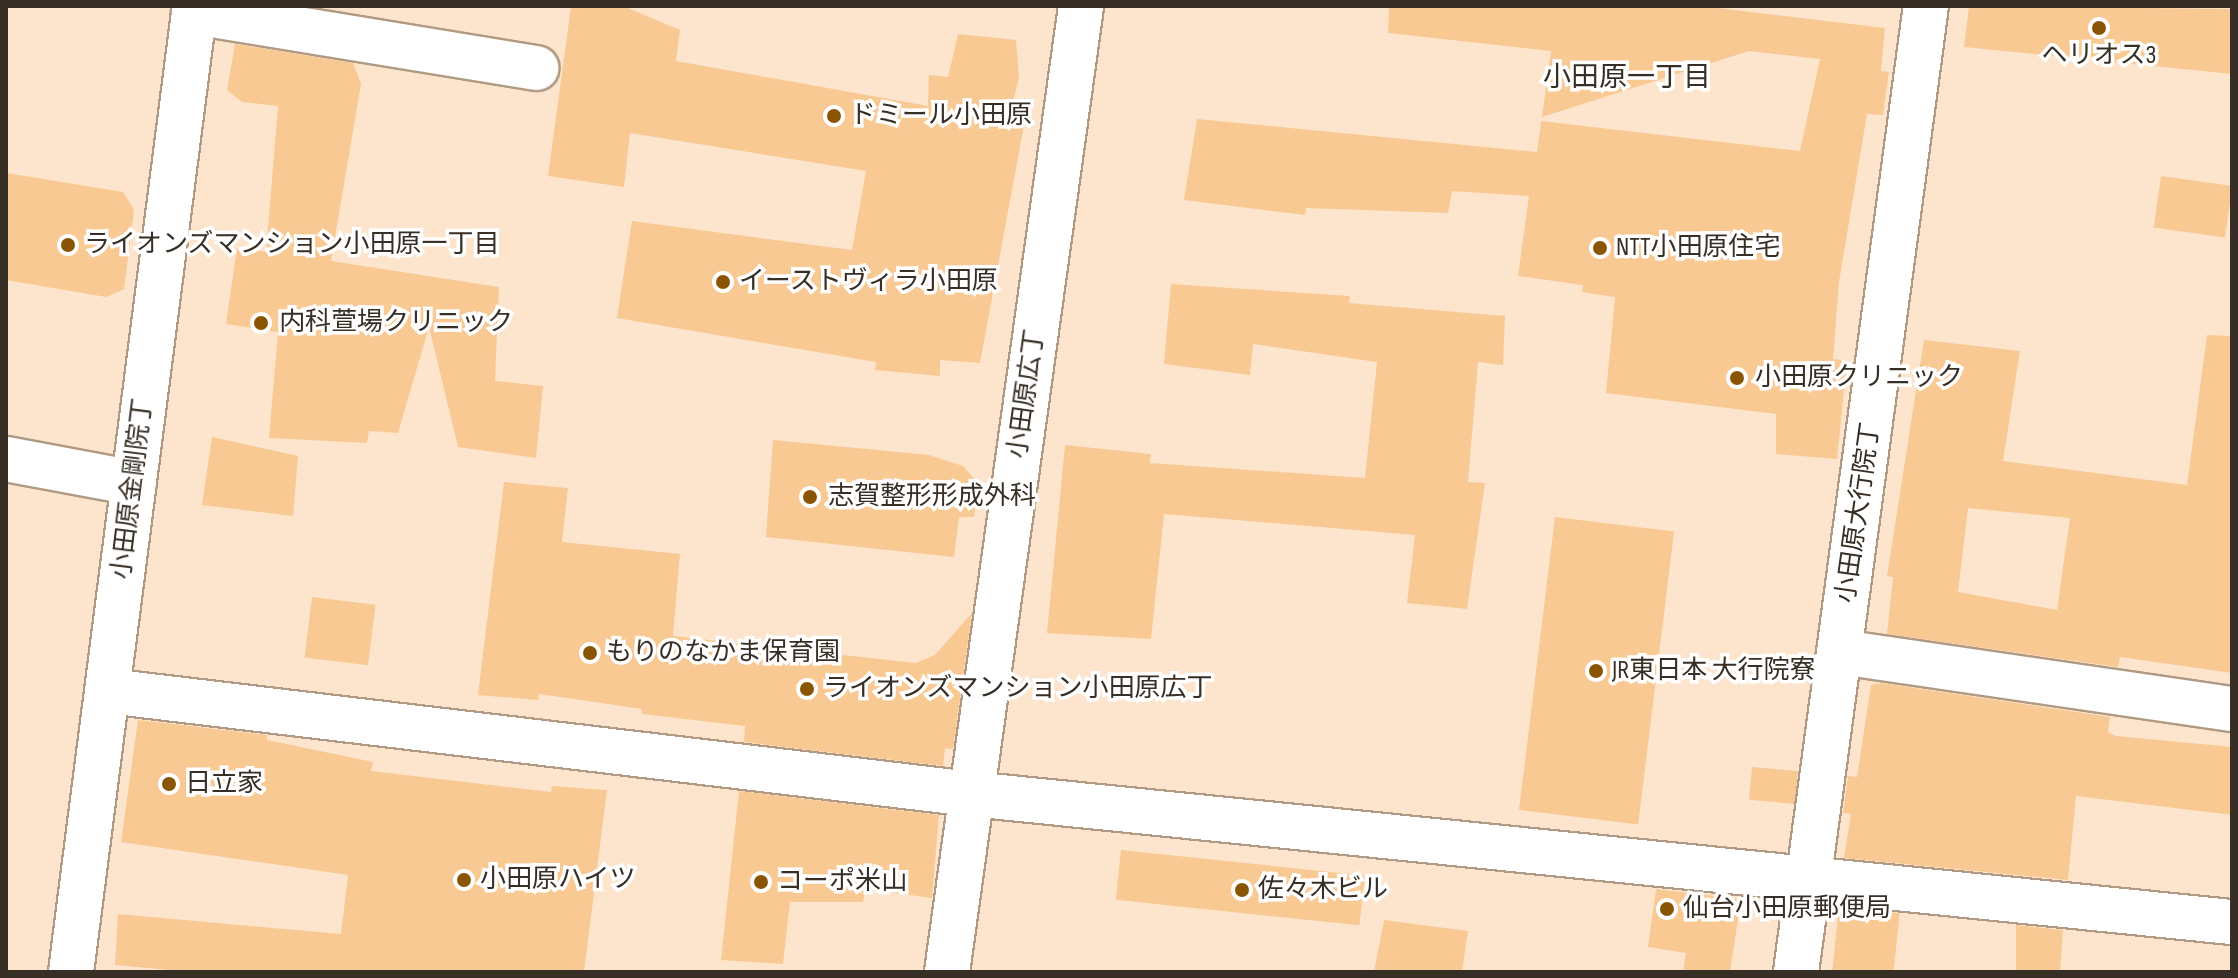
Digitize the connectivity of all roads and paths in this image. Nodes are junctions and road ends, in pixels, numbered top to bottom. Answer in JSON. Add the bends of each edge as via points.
{"nodes":[{"id":1,"x":1081,"y":6,"type":"edge"},
{"id":2,"x":1926,"y":6,"type":"edge"},
{"id":3,"x":195,"y":9,"type":"edge"},
{"id":4,"x":536,"y":68,"type":"dead end"},
{"id":5,"x":6,"y":459,"type":"edge"},
{"id":6,"x":134,"y":483,"type":"junction"},
{"id":7,"x":1840,"y":652,"type":"junction"},
{"id":8,"x":108,"y":691,"type":"junction"},
{"id":9,"x":2232,"y":709,"type":"edge"},
{"id":10,"x":971,"y":794,"type":"junction"},
{"id":11,"x":1810,"y":878,"type":"junction"},
{"id":12,"x":2232,"y":922,"type":"edge"},
{"id":13,"x":71,"y":972,"type":"edge"},
{"id":14,"x":947,"y":972,"type":"edge"},
{"id":15,"x":1796,"y":972,"type":"edge"}],
"edges":[{"from":1,"to":10,"type":"street","name":"小田原広丁"},
{"from":2,"to":7,"type":"street","name":"小田原大行院丁"},
{"from":3,"to":4,"type":"street"},
{"from":3,"to":6,"type":"street","name":"小田原金剛院丁"},
{"from":5,"to":6,"type":"street"},
{"from":6,"to":8,"type":"street","name":"小田原金剛院丁"},
{"from":7,"to":9,"type":"street"},
{"from":7,"to":11,"type":"street","name":"小田原大行院丁"},
{"from":8,"to":10,"type":"street"},
{"from":8,"to":13,"type":"street","name":"小田原金剛院丁"},
{"from":10,"to":11,"type":"street"},
{"from":10,"to":14,"type":"street","name":"小田原広丁"},
{"from":11,"to":12,"type":"street"},
{"from":11,"to":15,"type":"street","name":"小田原大行院丁"}]}
